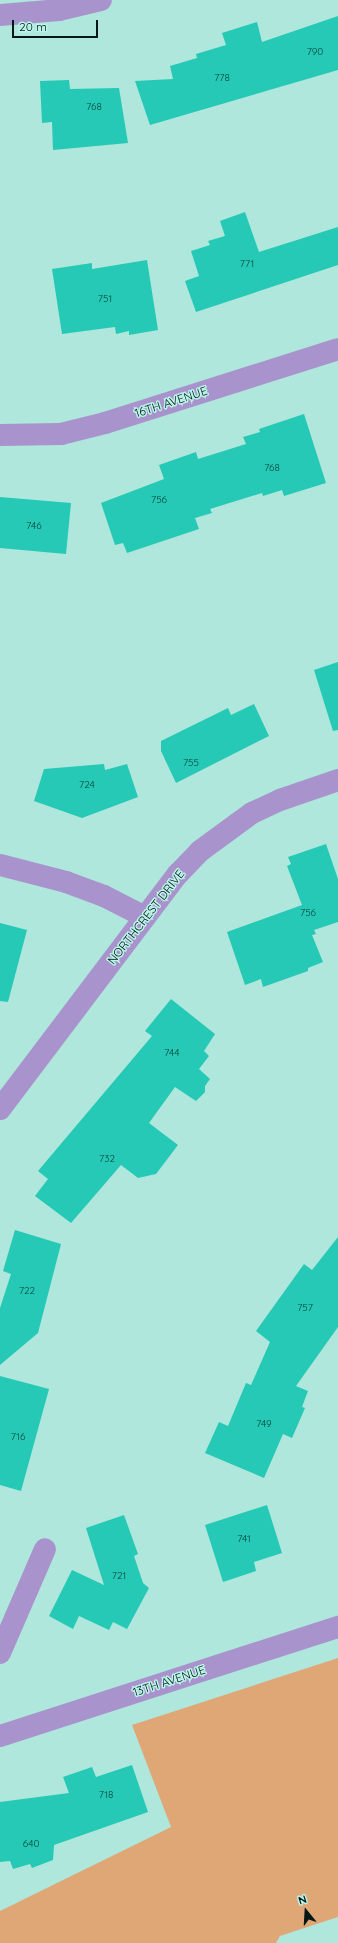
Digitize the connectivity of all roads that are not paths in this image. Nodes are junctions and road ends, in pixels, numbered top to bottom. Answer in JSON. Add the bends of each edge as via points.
{"nodes":[{"id":1,"x":101,"y":0,"type":"edge"},
{"id":2,"x":0,"y":15,"type":"edge"},
{"id":3,"x":338,"y":348,"type":"edge"},
{"id":4,"x":0,"y":435,"type":"edge"},
{"id":5,"x":338,"y":780,"type":"edge"},
{"id":6,"x":0,"y":865,"type":"edge"},
{"id":7,"x":145,"y":917,"type":"junction"},
{"id":8,"x":0,"y":1109,"type":"edge"},
{"id":9,"x":45,"y":1549,"type":"dead end"},
{"id":10,"x":338,"y":1627,"type":"edge"},
{"id":11,"x":0,"y":1653,"type":"edge"},
{"id":12,"x":0,"y":1736,"type":"edge"}],
"edges":[{"from":1,"to":2,"type":"street","via":[[58,10]]},
{"from":3,"to":4,"type":"street","name":"16TH AVENUE","via":[[105,423],[61,434]]},
{"from":5,"to":7,"type":"street","name":"NORTHCREST DRIVE","via":[[280,800],[252,813],[226,830],[178,874]]},
{"from":6,"to":7,"type":"street","via":[[66,882],[104,896]]},
{"from":7,"to":8,"type":"street","name":"NORTHCREST DRIVE"},
{"from":9,"to":11,"type":"street"},
{"from":10,"to":12,"type":"street","name":"13TH AVENUE"}]}
